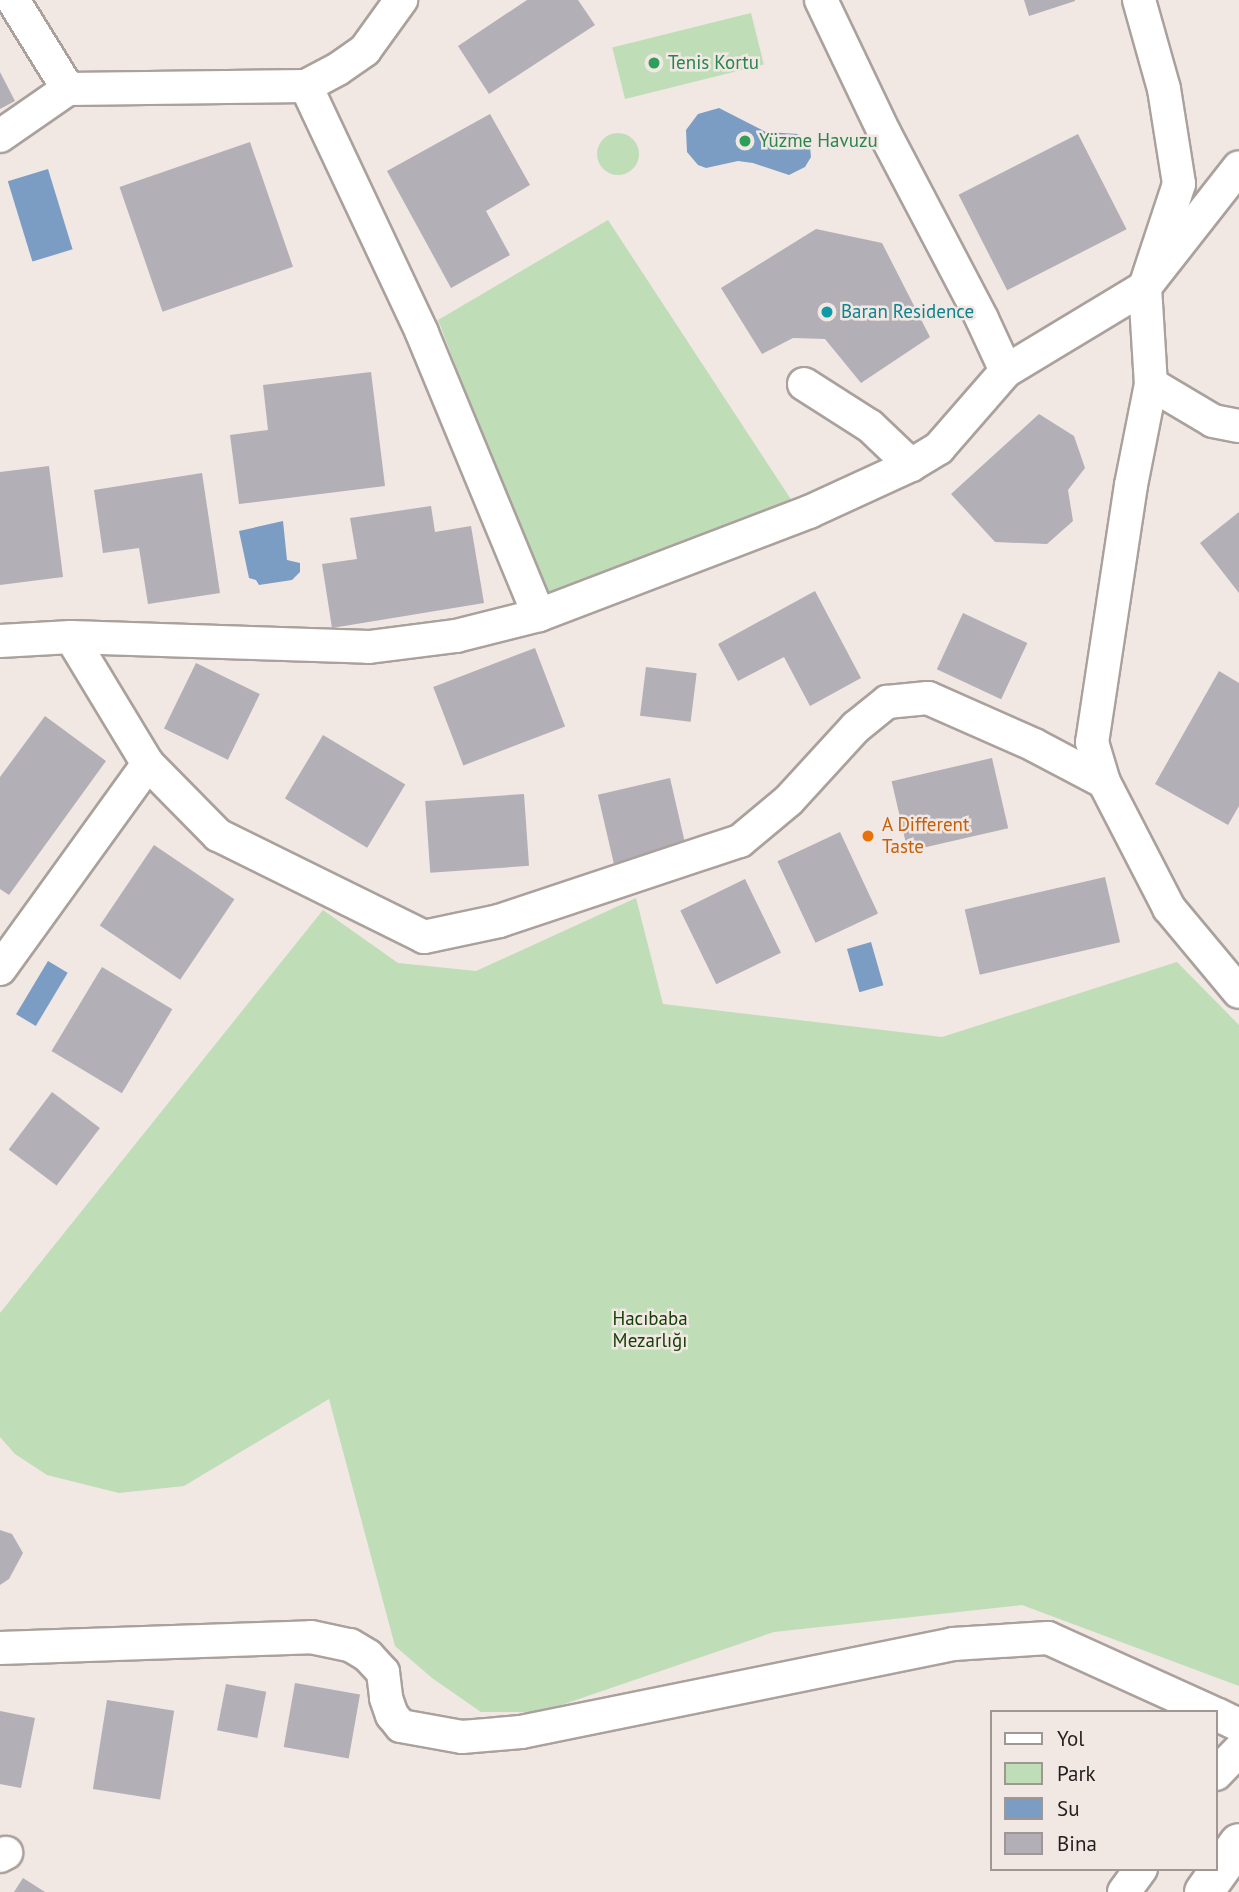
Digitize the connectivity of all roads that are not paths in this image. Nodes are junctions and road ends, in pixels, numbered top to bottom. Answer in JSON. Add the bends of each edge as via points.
{"nodes":[{"id":1,"x":13,"y":0,"type":"edge"},
{"id":2,"x":401,"y":0,"type":"edge"},
{"id":3,"x":821,"y":0,"type":"edge"},
{"id":4,"x":1139,"y":0,"type":"edge"},
{"id":5,"x":306,"y":86,"type":"junction"},
{"id":6,"x":68,"y":89,"type":"junction"},
{"id":7,"x":0,"y":136,"type":"edge"},
{"id":8,"x":1239,"y":167,"type":"edge"},
{"id":9,"x":1145,"y":286,"type":"junction"},
{"id":10,"x":1006,"y":371,"type":"junction"},
{"id":11,"x":804,"y":384,"type":"dead end"},
{"id":12,"x":1152,"y":384,"type":"junction"},
{"id":13,"x":1239,"y":426,"type":"edge"},
{"id":14,"x":912,"y":465,"type":"junction"},
{"id":15,"x":539,"y":615,"type":"junction"},
{"id":16,"x":71,"y":637,"type":"junction"},
{"id":17,"x":0,"y":641,"type":"edge"},
{"id":18,"x":148,"y":764,"type":"junction"},
{"id":19,"x":1104,"y":782,"type":"junction"},
{"id":20,"x":0,"y":969,"type":"edge"},
{"id":21,"x":1239,"y":992,"type":"edge"},
{"id":22,"x":0,"y":1648,"type":"edge"},
{"id":23,"x":1207,"y":1710,"type":"edge"},
{"id":24,"x":1218,"y":1715,"type":"edge"},
{"id":25,"x":1239,"y":1724,"type":"edge"},
{"id":26,"x":1239,"y":1750,"type":"edge"},
{"id":27,"x":1218,"y":1772,"type":"edge"},
{"id":28,"x":1239,"y":1843,"type":"edge"},
{"id":29,"x":1140,"y":1871,"type":"edge"},
{"id":30,"x":1124,"y":1892,"type":"edge"},
{"id":31,"x":1204,"y":1892,"type":"edge"}],
"edges":[{"from":1,"to":6,"type":"street"},
{"from":2,"to":5,"type":"street","via":[[365,50]]},
{"from":3,"to":10,"type":"street"},
{"from":4,"to":9,"type":"street","via":[[1164,89],[1179,184]]},
{"from":5,"to":6,"type":"street"},
{"from":5,"to":15,"type":"street","via":[[422,333]]},
{"from":6,"to":7,"type":"street"},
{"from":8,"to":9,"type":"street"},
{"from":9,"to":10,"type":"street"},
{"from":9,"to":12,"type":"street"},
{"from":10,"to":14,"type":"street","via":[[939,448]]},
{"from":11,"to":14,"type":"street","via":[[870,426]]},
{"from":12,"to":13,"type":"street","via":[[1213,421]]},
{"from":12,"to":19,"type":"street","via":[[1131,485],[1092,742]]},
{"from":14,"to":15,"type":"street","via":[[809,512]]},
{"from":15,"to":16,"type":"street","via":[[456,636],[369,647]]},
{"from":16,"to":17,"type":"street"},
{"from":16,"to":18,"type":"street"},
{"from":18,"to":19,"type":"street","via":[[218,835],[424,937],[499,921],[740,841],[789,800],[856,727],[887,702],[928,698]]},
{"from":18,"to":20,"type":"street"},
{"from":19,"to":21,"type":"street","via":[[1169,908]]},
{"from":22,"to":23,"type":"street","via":[[311,1637],[350,1645],[368,1656],[383,1672],[386,1698],[401,1726],[463,1737],[520,1732],[953,1644],[1048,1638]]},
{"from":24,"to":25,"type":"street"},
{"from":26,"to":27,"type":"street"},
{"from":28,"to":31,"type":"highway"},
{"from":29,"to":30,"type":"street"}]}
